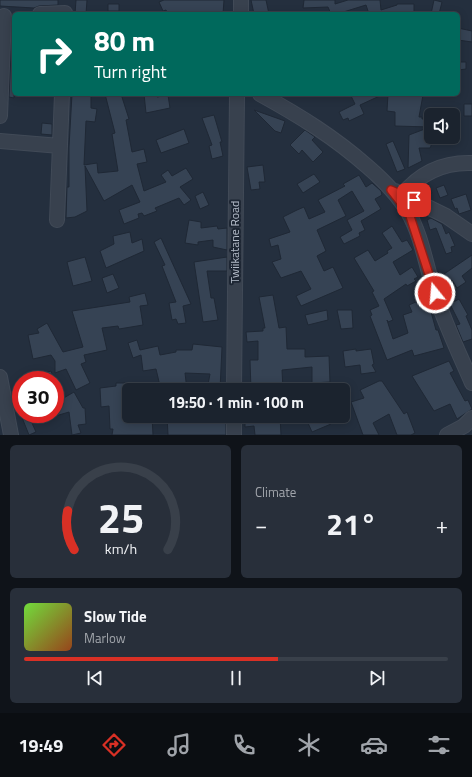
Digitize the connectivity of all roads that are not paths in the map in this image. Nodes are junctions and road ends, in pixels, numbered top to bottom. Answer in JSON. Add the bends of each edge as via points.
{"nodes":[{"id":1,"x":241,"y":0,"type":"edge"},
{"id":2,"x":65,"y":9,"type":"edge"},
{"id":3,"x":50,"y":12,"type":"edge"},
{"id":4,"x":241,"y":12,"type":"edge"},
{"id":5,"x":6,"y":16,"type":"edge"},
{"id":6,"x":62,"y":96,"type":"edge"},
{"id":7,"x":237,"y":96,"type":"edge"},
{"id":8,"x":263,"y":96,"type":"edge"},
{"id":9,"x":0,"y":116,"type":"edge"},
{"id":10,"x":0,"y":141,"type":"edge"},
{"id":11,"x":60,"y":146,"type":"junction"},
{"id":12,"x":472,"y":163,"type":"edge"},
{"id":13,"x":397,"y":192,"type":"junction"},
{"id":14,"x":57,"y":220,"type":"dead end"},
{"id":15,"x":472,"y":234,"type":"edge"},
{"id":16,"x":0,"y":377,"type":"edge"},
{"id":17,"x":234,"y":383,"type":"edge"},
{"id":18,"x":472,"y":383,"type":"edge"},
{"id":19,"x":472,"y":418,"type":"edge"},
{"id":20,"x":234,"y":423,"type":"edge"},
{"id":21,"x":11,"y":435,"type":"edge"},
{"id":22,"x":234,"y":435,"type":"edge"},
{"id":23,"x":447,"y":435,"type":"edge"}],
"edges":[{"from":1,"to":4,"type":"street"},
{"from":2,"to":3,"type":"street"},
{"from":5,"to":9,"type":"street"},
{"from":6,"to":11,"type":"street"},
{"from":7,"to":17,"type":"street","name":"Twiikatane Road"},
{"from":8,"to":13,"type":"street","via":[[343,145]]},
{"from":10,"to":11,"type":"street"},
{"from":11,"to":14,"type":"street"},
{"from":12,"to":13,"type":"street","via":[[445,165],[432,170]]},
{"from":13,"to":15,"type":"street","via":[[446,216]]},
{"from":13,"to":18,"type":"street","via":[[409,213],[443,316]]},
{"from":16,"to":21,"type":"street"},
{"from":19,"to":23,"type":"street","via":[[464,426]]},
{"from":20,"to":22,"type":"street"}]}
